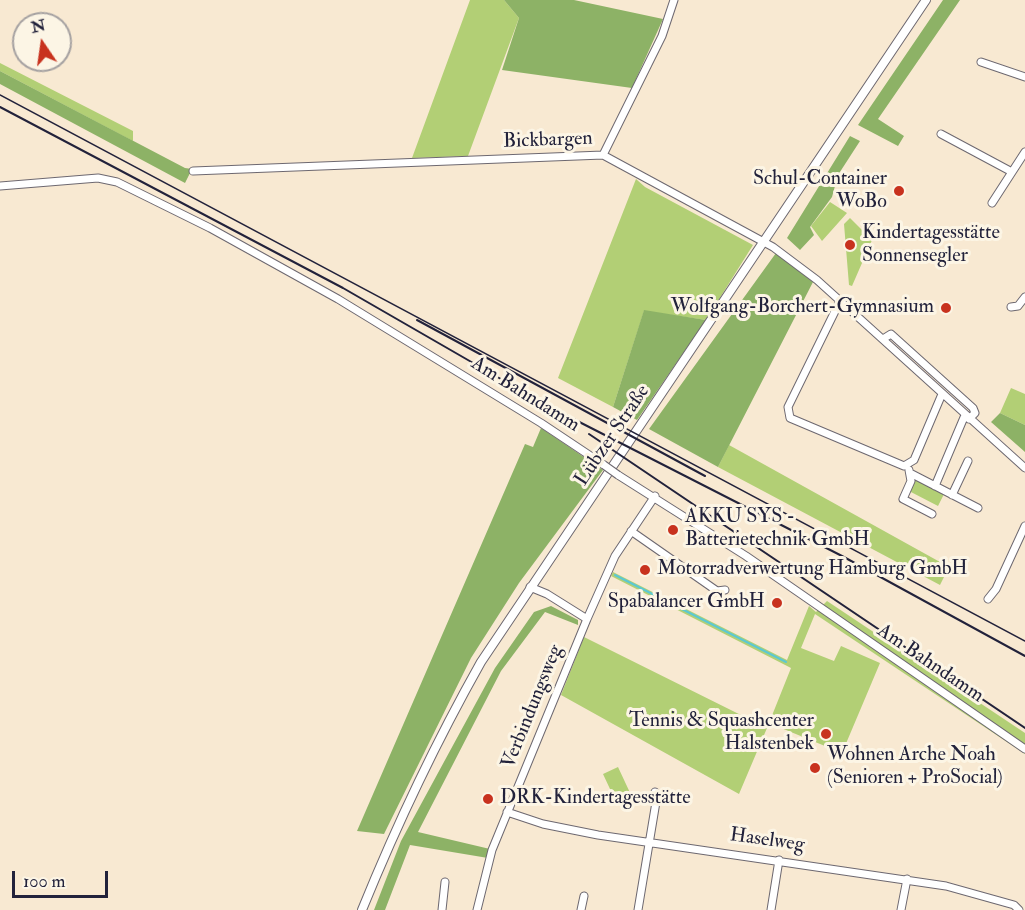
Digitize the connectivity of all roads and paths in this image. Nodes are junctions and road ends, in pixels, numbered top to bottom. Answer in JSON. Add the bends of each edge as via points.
{"nodes":[{"id":1,"x":674,"y":0,"type":"edge"},
{"id":2,"x":926,"y":0,"type":"edge"},
{"id":3,"x":981,"y":62,"type":"dead end"},
{"id":4,"x":1025,"y":77,"type":"edge"},
{"id":5,"x":940,"y":134,"type":"dead end"},
{"id":6,"x":1025,"y":152,"type":"edge"},
{"id":7,"x":603,"y":155,"type":"junction"},
{"id":8,"x":194,"y":171,"type":"dead end"},
{"id":9,"x":1012,"y":172,"type":"junction"},
{"id":10,"x":0,"y":186,"type":"edge"},
{"id":11,"x":992,"y":203,"type":"dead end"},
{"id":12,"x":764,"y":241,"type":"junction"},
{"id":13,"x":1025,"y":297,"type":"edge"},
{"id":14,"x":840,"y":301,"type":"junction"},
{"id":15,"x":1011,"y":307,"type":"dead end"},
{"id":16,"x":883,"y":339,"type":"junction"},
{"id":17,"x":942,"y":393,"type":"junction"},
{"id":18,"x":967,"y":417,"type":"junction"},
{"id":19,"x":968,"y":461,"type":"dead end"},
{"id":20,"x":1025,"y":468,"type":"edge"},
{"id":21,"x":909,"y":469,"type":"junction"},
{"id":22,"x":935,"y":486,"type":"junction"},
{"id":23,"x":952,"y":495,"type":"junction"},
{"id":24,"x":655,"y":496,"type":"junction"},
{"id":25,"x":978,"y":508,"type":"dead end"},
{"id":26,"x":932,"y":514,"type":"dead end"},
{"id":27,"x":1025,"y":526,"type":"edge"},
{"id":28,"x":631,"y":531,"type":"junction"},
{"id":29,"x":530,"y":587,"type":"junction"},
{"id":30,"x":725,"y":590,"type":"dead end"},
{"id":31,"x":988,"y":599,"type":"dead end"},
{"id":32,"x":586,"y":619,"type":"junction"},
{"id":33,"x":1025,"y":749,"type":"edge"},
{"id":34,"x":655,"y":792,"type":"dead end"},
{"id":35,"x":507,"y":812,"type":"junction"},
{"id":36,"x":650,"y":842,"type":"junction"},
{"id":37,"x":779,"y":860,"type":"junction"},
{"id":38,"x":907,"y":879,"type":"junction"},
{"id":39,"x":445,"y":882,"type":"dead end"},
{"id":40,"x":584,"y":896,"type":"dead end"},
{"id":41,"x":362,"y":910,"type":"edge"},
{"id":42,"x":442,"y":910,"type":"edge"},
{"id":43,"x":477,"y":910,"type":"edge"},
{"id":44,"x":581,"y":910,"type":"edge"},
{"id":45,"x":638,"y":910,"type":"edge"},
{"id":46,"x":771,"y":910,"type":"edge"},
{"id":47,"x":901,"y":910,"type":"edge"},
{"id":48,"x":1018,"y":910,"type":"edge"}],
"edges":[{"from":1,"to":7,"type":"street","via":[[662,36]]},
{"from":2,"to":12,"type":"street","name":"Lübzer Straße"},
{"from":3,"to":4,"type":"street"},
{"from":5,"to":9,"type":"street"},
{"from":6,"to":9,"type":"street"},
{"from":7,"to":8,"type":"street","name":"Bickbargen"},
{"from":7,"to":12,"type":"street","name":"Bickbargen"},
{"from":9,"to":11,"type":"street"},
{"from":10,"to":24,"type":"street","name":"Am Bahndamm","bridge":true,"via":[[108,179],[210,228],[338,298]]},
{"from":12,"to":14,"type":"street","name":"Bickbargen"},
{"from":12,"to":29,"type":"street","name":"Lübzer Straße"},
{"from":13,"to":15,"type":"street","via":[[1018,306]]},
{"from":14,"to":16,"type":"street","name":"Bickbargen"},
{"from":14,"to":21,"type":"street","via":[[788,414],[793,420]]},
{"from":16,"to":17,"type":"street","name":"Bickbargen"},
{"from":16,"to":18,"type":"street","name":"Bickbargen","via":[[891,334],[974,408],[975,413]]},
{"from":17,"to":18,"type":"street","name":"Bickbargen"},
{"from":17,"to":21,"type":"street"},
{"from":18,"to":20,"type":"street","name":"Bickbargen"},
{"from":18,"to":22,"type":"street"},
{"from":19,"to":23,"type":"street"},
{"from":21,"to":22,"type":"street"},
{"from":21,"to":26,"type":"street","via":[[911,481],[903,499]]},
{"from":22,"to":23,"type":"street"},
{"from":23,"to":25,"type":"street"},
{"from":24,"to":28,"type":"street","name":"Verbindungsweg"},
{"from":24,"to":33,"type":"street","name":"Am Bahndamm"},
{"from":27,"to":31,"type":"street"},
{"from":28,"to":30,"type":"street","via":[[717,591]]},
{"from":28,"to":32,"type":"street","name":"Verbindungsweg","via":[[611,563]]},
{"from":29,"to":32,"type":"street"},
{"from":29,"to":41,"type":"street","name":"Lübzer Straße","via":[[481,662],[439,738]]},
{"from":32,"to":35,"type":"street","name":"Verbindungsweg"},
{"from":34,"to":36,"type":"street"},
{"from":35,"to":36,"type":"street","name":"Haselweg","via":[[543,824]]},
{"from":35,"to":43,"type":"street","name":"Verbindungsweg","via":[[492,850]]},
{"from":36,"to":37,"type":"street","name":"Haselweg"},
{"from":36,"to":45,"type":"street"},
{"from":37,"to":38,"type":"street","name":"Haselweg"},
{"from":37,"to":46,"type":"street"},
{"from":38,"to":47,"type":"street"},
{"from":38,"to":48,"type":"street","name":"Haselweg","via":[[975,892],[1014,905]]},
{"from":39,"to":42,"type":"street"},
{"from":40,"to":44,"type":"street"}]}
